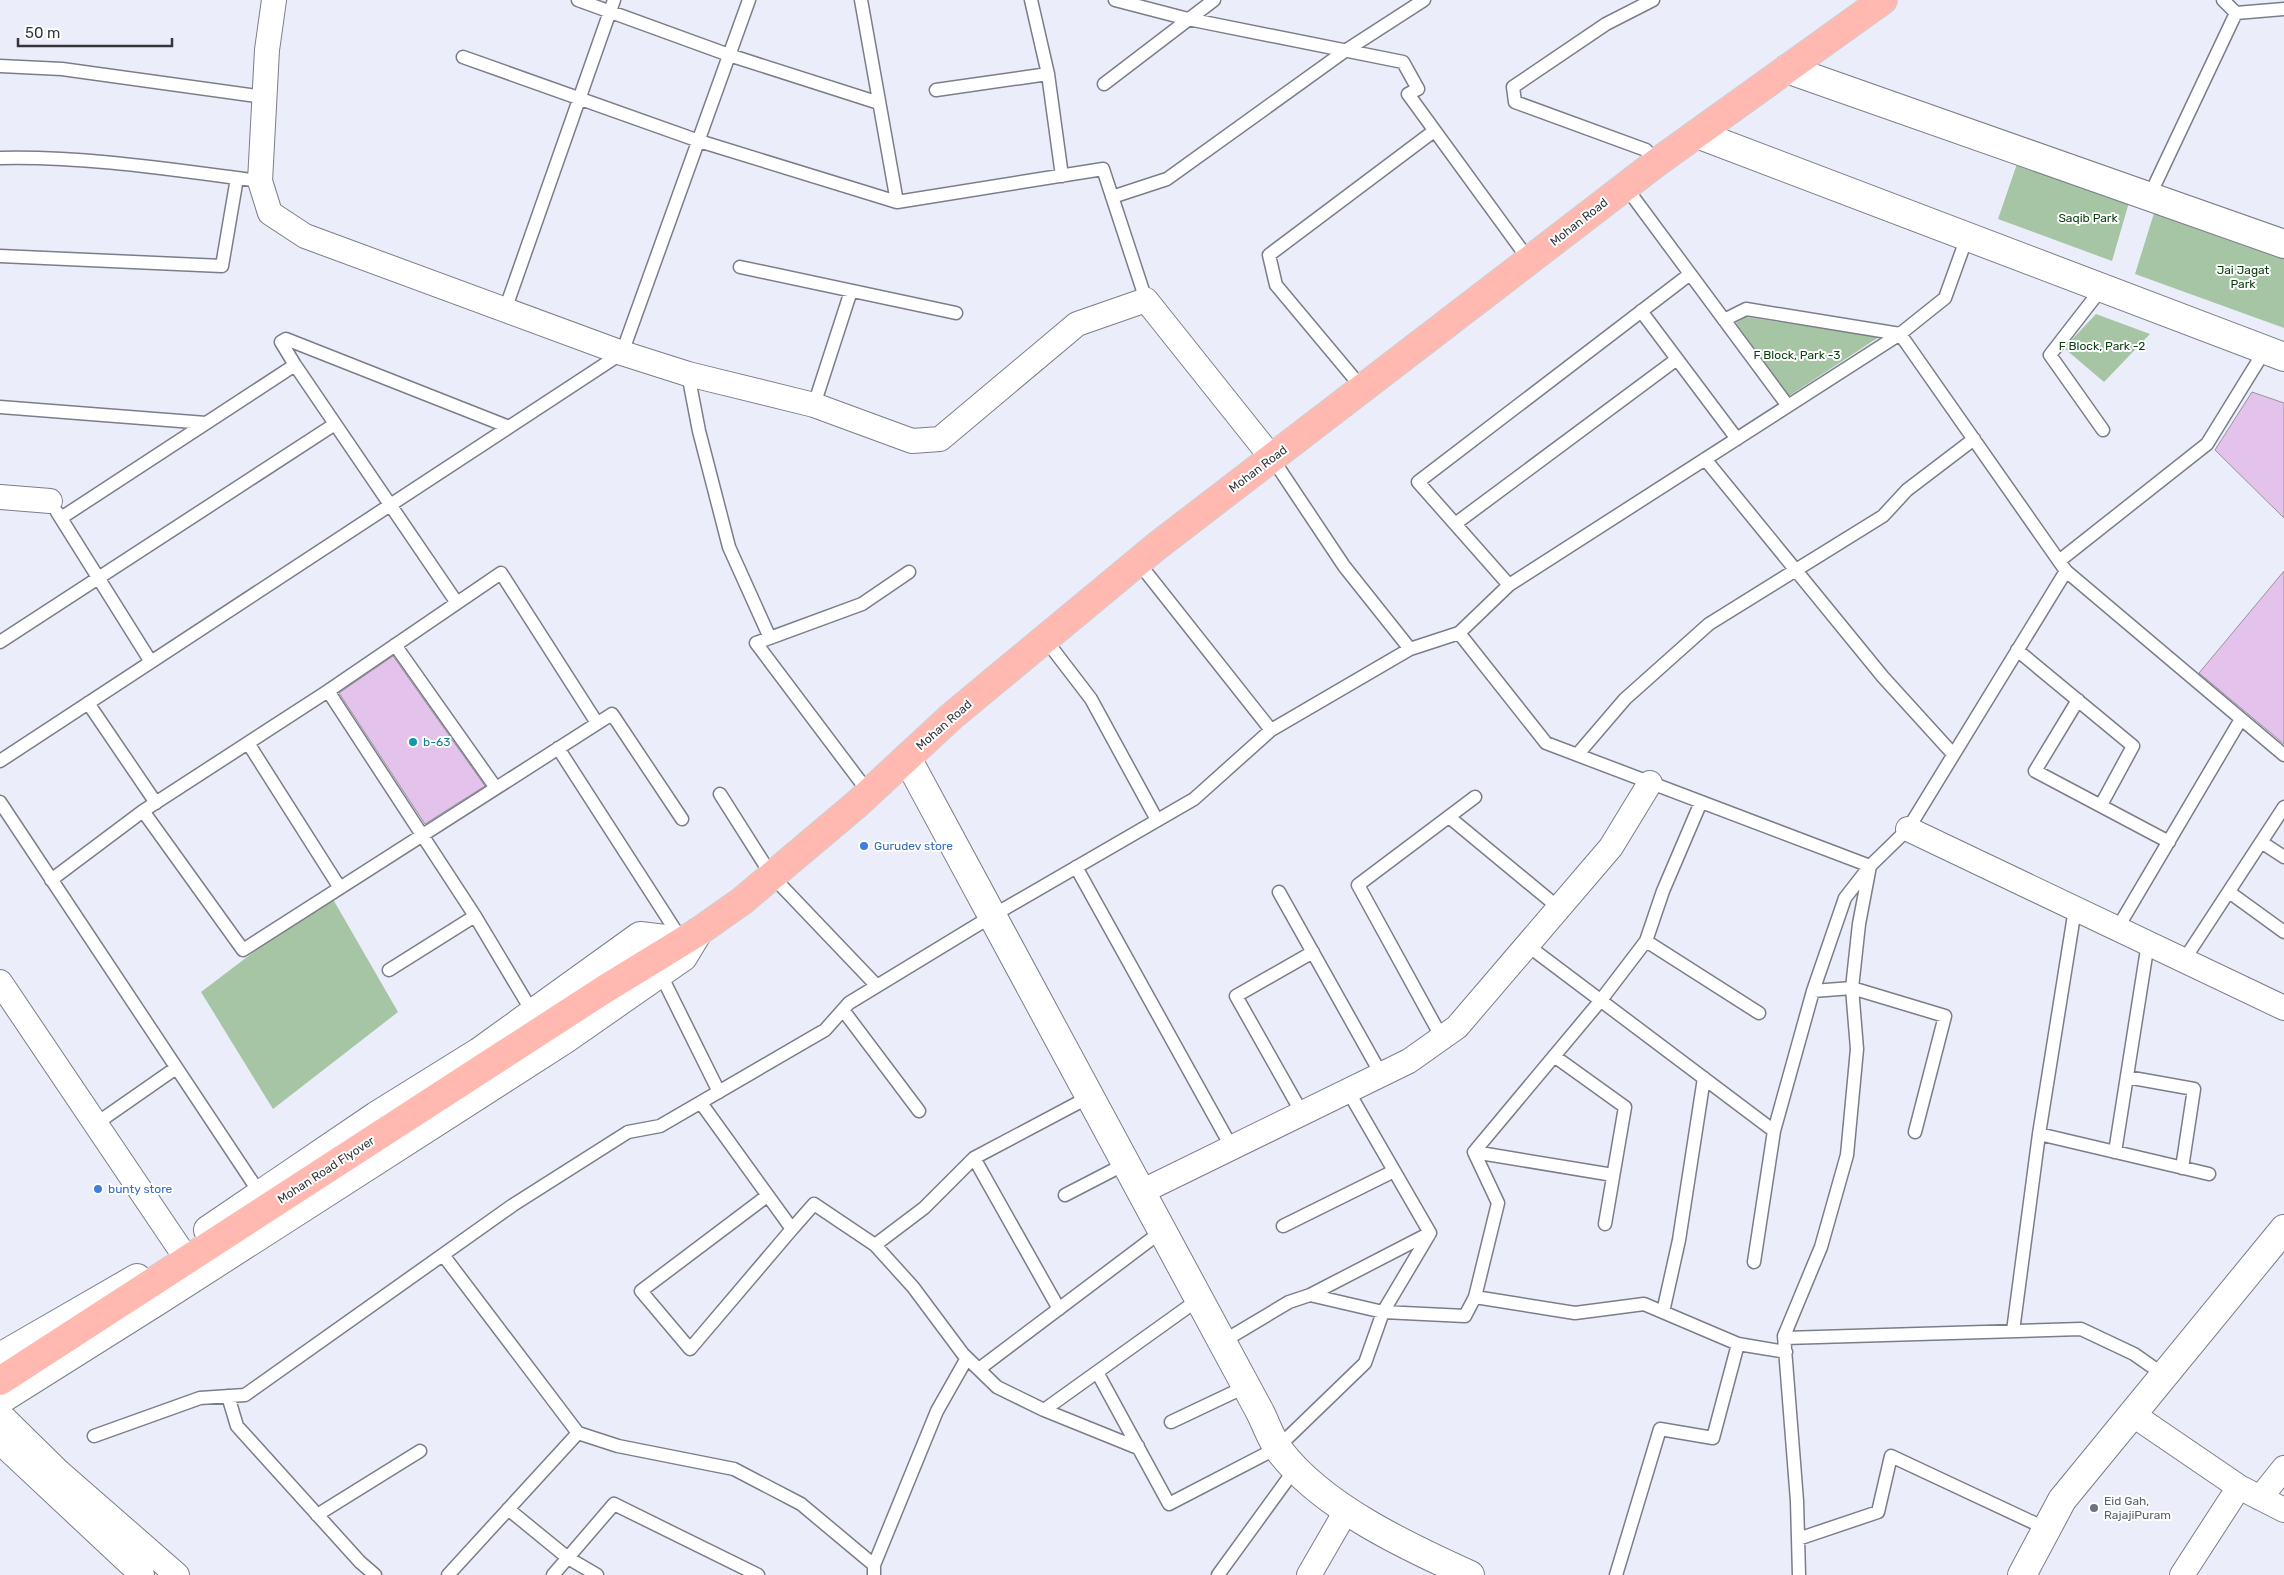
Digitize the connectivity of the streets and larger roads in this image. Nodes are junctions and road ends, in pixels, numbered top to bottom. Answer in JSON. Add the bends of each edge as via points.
{"nodes":[{"id":1,"x":274,"y":0,"type":"edge"},
{"id":2,"x":1883,"y":0,"type":"edge"},
{"id":3,"x":1787,"y":69,"type":"junction"},
{"id":4,"x":1697,"y":134,"type":"junction"},
{"id":5,"x":2284,"y":244,"type":"edge"},
{"id":6,"x":2274,"y":353,"type":"edge"},
{"id":7,"x":1272,"y":458,"type":"junction"},
{"id":8,"x":0,"y":497,"type":"edge"},
{"id":9,"x":55,"y":510,"type":"road end"},
{"id":10,"x":906,"y":758,"type":"junction"},
{"id":11,"x":1650,"y":782,"type":"road end"},
{"id":12,"x":1908,"y":829,"type":"road end"},
{"id":13,"x":690,"y":937,"type":"junction"},
{"id":14,"x":656,"y":966,"type":"junction"},
{"id":15,"x":0,"y":982,"type":"edge"},
{"id":16,"x":2284,"y":1008,"type":"edge"},
{"id":17,"x":1141,"y":1192,"type":"junction"},
{"id":18,"x":2284,"y":1229,"type":"edge"},
{"id":19,"x":180,"y":1249,"type":"junction"},
{"id":20,"x":0,"y":1357,"type":"edge"},
{"id":21,"x":0,"y":1380,"type":"edge"},
{"id":22,"x":0,"y":1400,"type":"edge"},
{"id":23,"x":0,"y":1414,"type":"edge"},
{"id":24,"x":2132,"y":1414,"type":"junction"},
{"id":25,"x":0,"y":1442,"type":"edge"},
{"id":26,"x":2284,"y":1468,"type":"edge"},
{"id":27,"x":2239,"y":1487,"type":"junction"},
{"id":28,"x":2260,"y":1498,"type":"junction"},
{"id":29,"x":2284,"y":1510,"type":"edge"},
{"id":30,"x":1346,"y":1511,"type":"junction"},
{"id":31,"x":142,"y":1575,"type":"edge"},
{"id":32,"x":177,"y":1575,"type":"edge"},
{"id":33,"x":1309,"y":1575,"type":"edge"},
{"id":34,"x":1470,"y":1575,"type":"edge"},
{"id":35,"x":2022,"y":1575,"type":"edge"},
{"id":36,"x":2182,"y":1575,"type":"edge"}],
"edges":[{"from":1,"to":7,"type":"street","via":[[267,50],[260,181],[270,213],[305,236],[622,353],[688,374],[814,405],[912,441],[940,439],[1076,324],[1146,300]]},
{"from":2,"to":3,"type":"main road","name":"Mohan Road"},
{"from":3,"to":4,"type":"main road","name":"Mohan Road"},
{"from":3,"to":5,"type":"street"},
{"from":4,"to":6,"type":"street"},
{"from":4,"to":7,"type":"main road","name":"Mohan Road"},
{"from":7,"to":10,"type":"main road","name":"Mohan Road","via":[[1138,562]]},
{"from":8,"to":9,"type":"street"},
{"from":10,"to":13,"type":"main road","name":"Mohan Road","via":[[742,901]]},
{"from":10,"to":17,"type":"street"},
{"from":11,"to":17,"type":"street","via":[[1611,847],[1458,1027],[1409,1061]]},
{"from":12,"to":16,"type":"street"},
{"from":13,"to":14,"type":"main road","name":"Mohan Road"},
{"from":13,"to":19,"type":"street","via":[[640,936],[480,1052],[376,1116]]},
{"from":14,"to":21,"type":"main road","name":"Mohan Road Flyover","via":[[605,989]]},
{"from":14,"to":22,"type":"street","via":[[555,1045]]},
{"from":15,"to":19,"type":"street"},
{"from":17,"to":30,"type":"street","via":[[1277,1448],[1294,1469]]},
{"from":18,"to":24,"type":"street"},
{"from":19,"to":20,"type":"street","via":[[161,1264]]},
{"from":23,"to":32,"type":"street","via":[[58,1471]]},
{"from":24,"to":27,"type":"street"},
{"from":24,"to":35,"type":"street","via":[[2062,1500]]},
{"from":25,"to":31,"type":"street"},
{"from":26,"to":28,"type":"street"},
{"from":27,"to":28,"type":"street"},
{"from":27,"to":36,"type":"street"},
{"from":28,"to":29,"type":"street"},
{"from":30,"to":33,"type":"street"},
{"from":30,"to":34,"type":"street","via":[[1423,1554]]}]}
